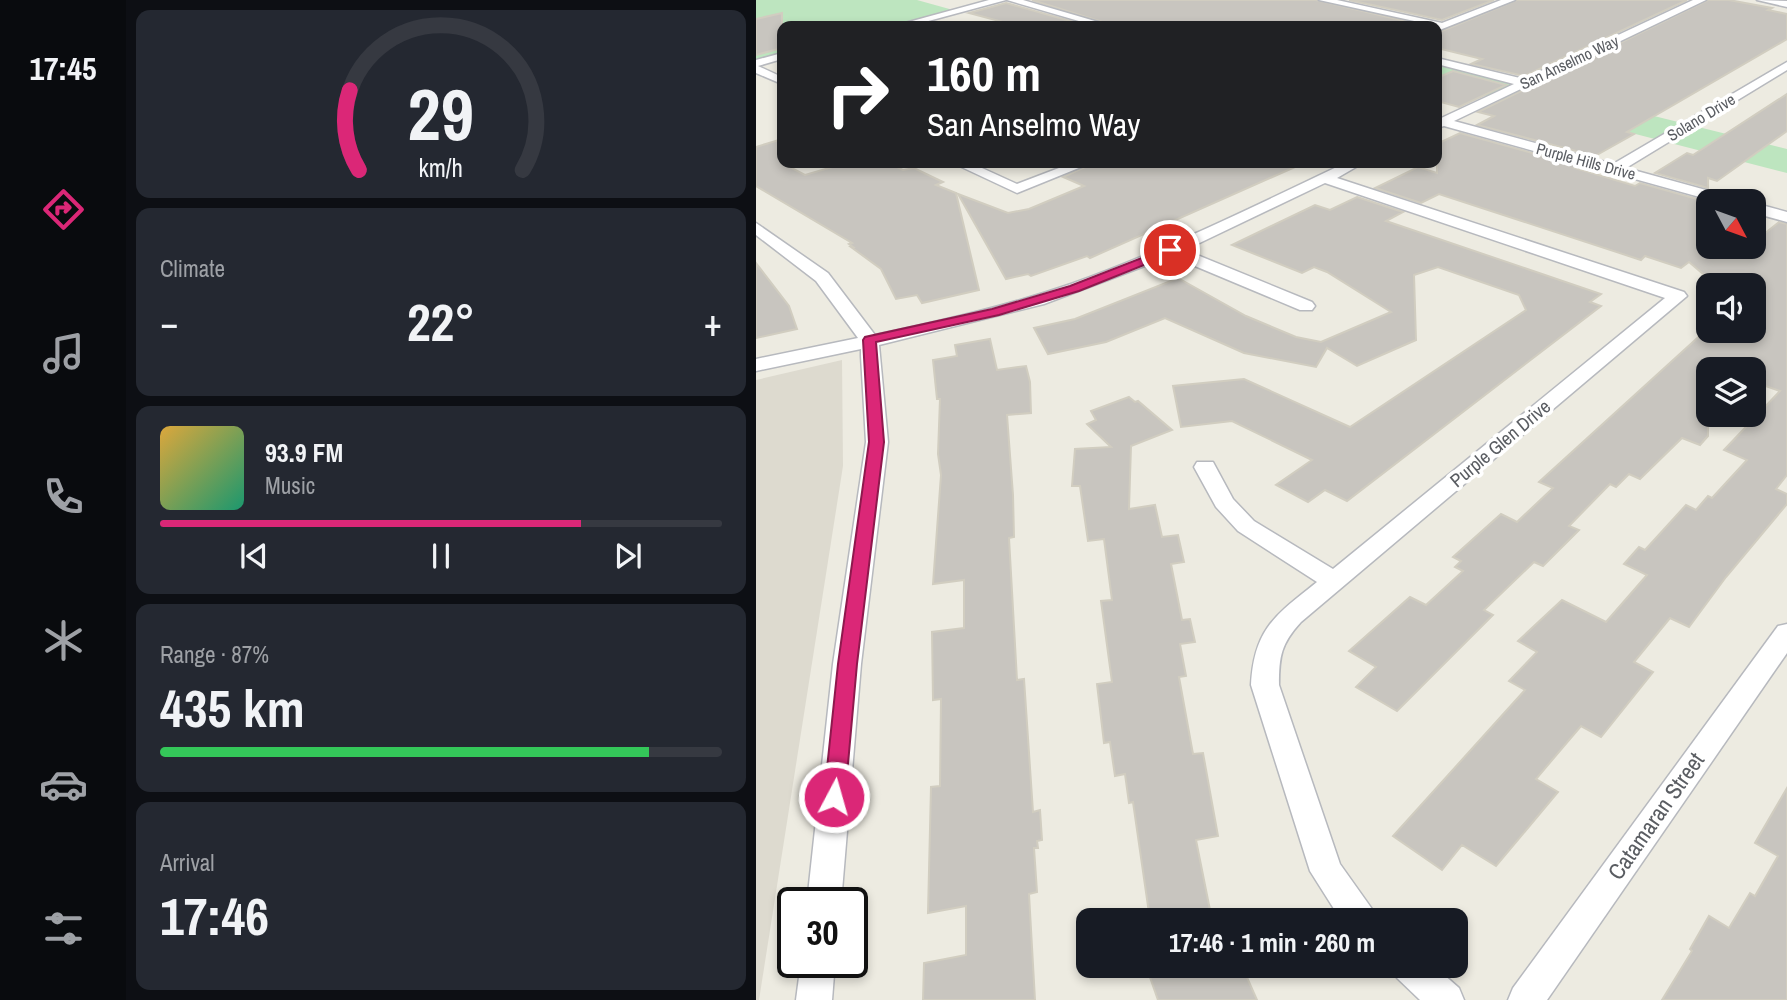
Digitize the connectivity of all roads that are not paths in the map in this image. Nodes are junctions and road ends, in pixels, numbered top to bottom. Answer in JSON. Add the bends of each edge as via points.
{"nodes":[{"id":1,"x":1001,"y":0,"type":"edge"},
{"id":2,"x":1012,"y":0,"type":"edge"},
{"id":3,"x":1324,"y":0,"type":"edge"},
{"id":4,"x":1510,"y":0,"type":"edge"},
{"id":5,"x":1701,"y":0,"type":"edge"},
{"id":6,"x":1762,"y":0,"type":"edge"},
{"id":7,"x":1787,"y":4,"type":"edge"},
{"id":8,"x":919,"y":21,"type":"edge"},
{"id":9,"x":1089,"y":21,"type":"edge"},
{"id":10,"x":1414,"y":21,"type":"edge"},
{"id":11,"x":1442,"y":26,"type":"edge"},
{"id":12,"x":777,"y":57,"type":"edge"},
{"id":13,"x":1442,"y":62,"type":"edge"},
{"id":14,"x":756,"y":63,"type":"edge"},
{"id":15,"x":1787,"y":65,"type":"edge"},
{"id":16,"x":756,"y":69,"type":"edge"},
{"id":17,"x":777,"y":79,"type":"edge"},
{"id":18,"x":1525,"y":83,"type":"junction"},
{"id":19,"x":1442,"y":122,"type":"edge"},
{"id":20,"x":1442,"y":124,"type":"edge"},
{"id":21,"x":971,"y":168,"type":"edge"},
{"id":22,"x":1071,"y":168,"type":"edge"},
{"id":23,"x":1345,"y":168,"type":"edge"},
{"id":24,"x":1615,"y":169,"type":"junction"},
{"id":25,"x":1324,"y":178,"type":"junction"},
{"id":26,"x":1696,"y":192,"type":"edge"},
{"id":27,"x":1766,"y":211,"type":"edge"},
{"id":28,"x":1787,"y":217,"type":"edge"},
{"id":29,"x":760,"y":234,"type":"edge"},
{"id":30,"x":1170,"y":250,"type":"junction"},
{"id":31,"x":1306,"y":306,"type":"dead end"},
{"id":32,"x":869,"y":340,"type":"junction"},
{"id":33,"x":756,"y":365,"type":"edge"},
{"id":34,"x":1205,"y":467,"type":"dead end"},
{"id":35,"x":1334,"y":581,"type":"junction"},
{"id":36,"x":1787,"y":633,"type":"edge"},
{"id":37,"x":826,"y":887,"type":"edge"},
{"id":38,"x":1352,"y":908,"type":"edge"},
{"id":39,"x":816,"y":978,"type":"edge"},
{"id":40,"x":1422,"y":978,"type":"edge"},
{"id":41,"x":814,"y":1000,"type":"edge"},
{"id":42,"x":1446,"y":1000,"type":"edge"},
{"id":43,"x":1526,"y":1000,"type":"edge"}],
"edges":[{"from":1,"to":8,"type":"street"},
{"from":2,"to":9,"type":"street"},
{"from":3,"to":10,"type":"street"},
{"from":4,"to":11,"type":"street"},
{"from":5,"to":18,"type":"street","name":"San Anselmo Way"},
{"from":6,"to":7,"type":"street"},
{"from":12,"to":14,"type":"street"},
{"from":13,"to":18,"type":"street"},
{"from":15,"to":24,"type":"street","name":"Solano Drive"},
{"from":16,"to":17,"type":"street"},
{"from":18,"to":19,"type":"street","name":"San Anselmo Way"},
{"from":20,"to":24,"type":"street","name":"Purple Hills Drive"},
{"from":21,"to":22,"type":"street","via":[[1017,189]]},
{"from":23,"to":25,"type":"street"},
{"from":24,"to":26,"type":"street","name":"Purple Hills Drive"},
{"from":25,"to":30,"type":"street"},
{"from":25,"to":35,"type":"street","name":"Purple Glen Drive","via":[[1678,296]]},
{"from":27,"to":28,"type":"street"},
{"from":29,"to":32,"type":"street","via":[[822,278]]},
{"from":30,"to":31,"type":"street"},
{"from":30,"to":32,"type":"street","via":[[1075,289]]},
{"from":32,"to":33,"type":"street"},
{"from":32,"to":37,"type":"street","via":[[877,442]]},
{"from":34,"to":35,"type":"street","via":[[1224,502],[1246,526]]},
{"from":35,"to":38,"type":"street","name":"Purple Glen Drive","via":[[1271,638],[1265,684],[1326,871]]},
{"from":36,"to":43,"type":"street","name":"Catamaran Street"},
{"from":39,"to":41,"type":"street"},
{"from":40,"to":42,"type":"street"}]}
